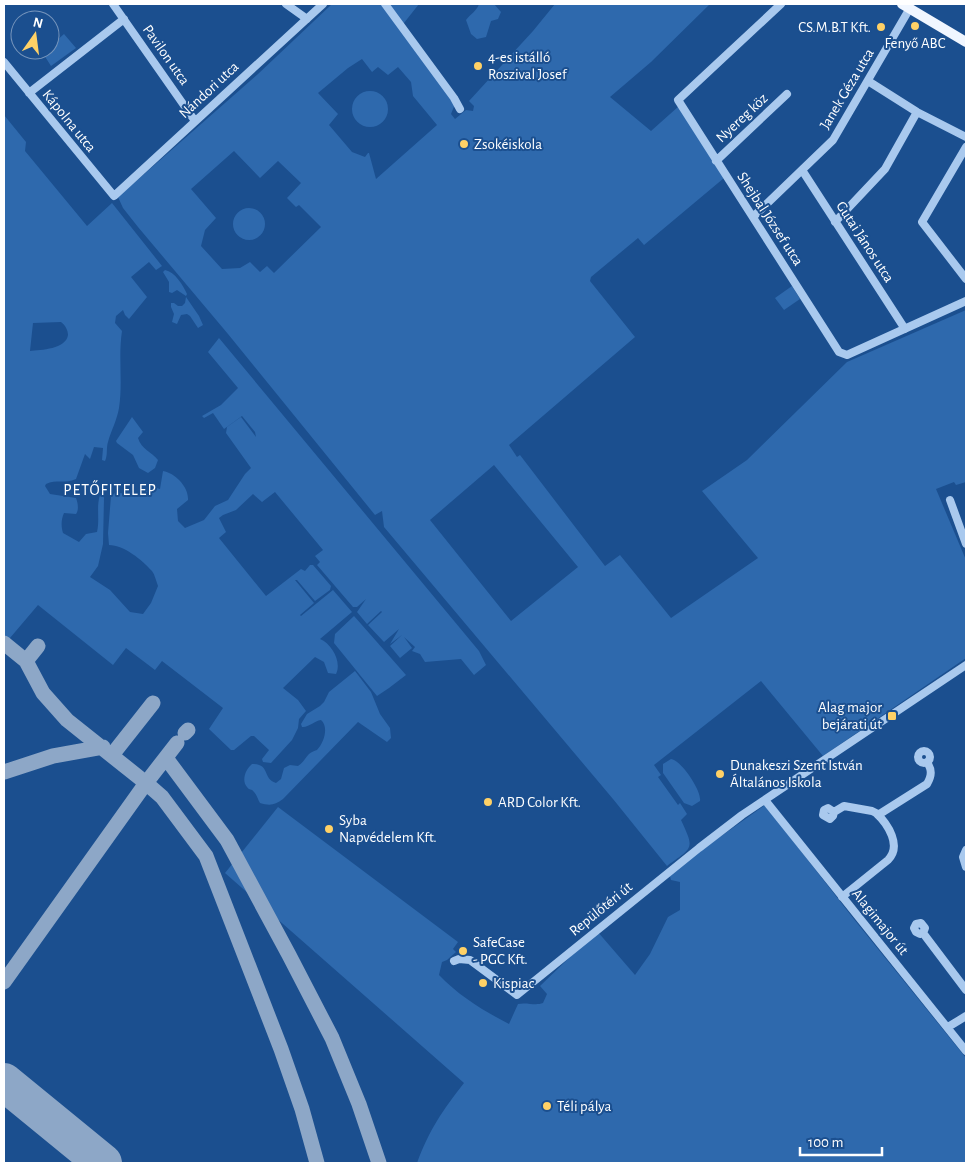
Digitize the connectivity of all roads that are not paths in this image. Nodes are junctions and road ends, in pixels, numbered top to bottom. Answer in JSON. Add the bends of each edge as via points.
{"nodes":[{"id":1,"x":115,"y":4,"type":"edge"},
{"id":2,"x":286,"y":4,"type":"edge"},
{"id":3,"x":323,"y":4,"type":"edge"},
{"id":4,"x":385,"y":4,"type":"edge"},
{"id":5,"x":781,"y":4,"type":"edge"},
{"id":6,"x":906,"y":6,"type":"edge"},
{"id":7,"x":124,"y":19,"type":"junction"},
{"id":8,"x":307,"y":19,"type":"junction"},
{"id":9,"x":966,"y":42,"type":"edge"},
{"id":10,"x":4,"y":62,"type":"edge"},
{"id":11,"x":868,"y":81,"type":"junction"},
{"id":12,"x":29,"y":93,"type":"junction"},
{"id":13,"x":787,"y":94,"type":"dead end"},
{"id":14,"x":460,"y":109,"type":"dead end"},
{"id":15,"x":917,"y":112,"type":"junction"},
{"id":16,"x":196,"y":121,"type":"junction"},
{"id":17,"x":966,"y":137,"type":"edge"},
{"id":18,"x":966,"y":147,"type":"edge"},
{"id":19,"x":716,"y":161,"type":"junction"},
{"id":20,"x":802,"y":170,"type":"junction"},
{"id":21,"x":114,"y":196,"type":"joint"},
{"id":22,"x":753,"y":217,"type":"junction"},
{"id":23,"x":834,"y":222,"type":"junction"},
{"id":24,"x":966,"y":279,"type":"edge"},
{"id":25,"x":966,"y":302,"type":"edge"},
{"id":26,"x":906,"y":329,"type":"junction"},
{"id":27,"x":950,"y":500,"type":"dead end"},
{"id":28,"x":966,"y":544,"type":"edge"},
{"id":29,"x":966,"y":665,"type":"edge"},
{"id":30,"x":927,"y":762,"type":"dead end"},
{"id":31,"x":776,"y":792,"type":"junction"},
{"id":32,"x":765,"y":800,"type":"junction"},
{"id":33,"x":772,"y":811,"type":"junction"},
{"id":34,"x":834,"y":812,"type":"dead end"},
{"id":35,"x":878,"y":815,"type":"junction"},
{"id":36,"x":966,"y":850,"type":"edge"},
{"id":37,"x":966,"y":867,"type":"edge"},
{"id":38,"x":842,"y":897,"type":"junction"},
{"id":39,"x":923,"y":933,"type":"dead end"},
{"id":40,"x":454,"y":961,"type":"dead end"},
{"id":41,"x":966,"y":990,"type":"edge"},
{"id":42,"x":966,"y":1016,"type":"edge"},
{"id":43,"x":948,"y":1027,"type":"junction"},
{"id":44,"x":966,"y":1050,"type":"edge"}],
"edges":[{"from":1,"to":7,"type":"street","name":"Pavilon utca"},
{"from":2,"to":8,"type":"street"},
{"from":3,"to":8,"type":"street","name":"Nándori utca"},
{"from":4,"to":14,"type":"street"},
{"from":5,"to":19,"type":"street","name":"Shejbal József utca","via":[[678,100]]},
{"from":6,"to":9,"type":"main road"},
{"from":6,"to":11,"type":"street","name":"Janek Géza utca"},
{"from":7,"to":12,"type":"street"},
{"from":7,"to":16,"type":"street","name":"Pavilon utca"},
{"from":8,"to":16,"type":"street","name":"Nándori utca"},
{"from":10,"to":12,"type":"street","name":"Kápolna utca"},
{"from":11,"to":15,"type":"street"},
{"from":11,"to":20,"type":"street","name":"Janek Géza utca","via":[[833,140]]},
{"from":12,"to":21,"type":"street","name":"Kápolna utca"},
{"from":13,"to":19,"type":"street","name":"Nyereg köz"},
{"from":15,"to":17,"type":"street"},
{"from":15,"to":23,"type":"street","via":[[885,169]]},
{"from":16,"to":21,"type":"street","name":"Nándori utca"},
{"from":18,"to":24,"type":"street","via":[[922,222]]},
{"from":19,"to":22,"type":"street","name":"Shejbal József utca"},
{"from":20,"to":22,"type":"street","name":"Janek Géza utca"},
{"from":20,"to":23,"type":"street","name":"Gutai János utca"},
{"from":22,"to":26,"type":"street","name":"Shejbal József utca","via":[[840,352],[847,355]]},
{"from":23,"to":26,"type":"street","name":"Gutai János utca"},
{"from":25,"to":26,"type":"street"},
{"from":27,"to":28,"type":"street"},
{"from":29,"to":31,"type":"street","name":"Repülőtéri út"},
{"from":30,"to":35,"type":"street","via":[[931,777],[927,784]]},
{"from":31,"to":32,"type":"street","name":"Repülőtéri út"},
{"from":31,"to":33,"type":"street"},
{"from":32,"to":33,"type":"street"},
{"from":32,"to":40,"type":"street","name":"Repülőtéri út","via":[[699,848],[517,995],[470,960]]},
{"from":33,"to":38,"type":"street","name":"Alagimajor út"},
{"from":34,"to":35,"type":"street","via":[[844,806]]},
{"from":35,"to":38,"type":"street","via":[[894,840],[894,851],[888,860]]},
{"from":36,"to":37,"type":"street","via":[[963,858]]},
{"from":38,"to":43,"type":"street","name":"Alagimajor út"},
{"from":39,"to":41,"type":"street"},
{"from":42,"to":43,"type":"street"},
{"from":43,"to":44,"type":"street","name":"Alagimajor út"}]}
